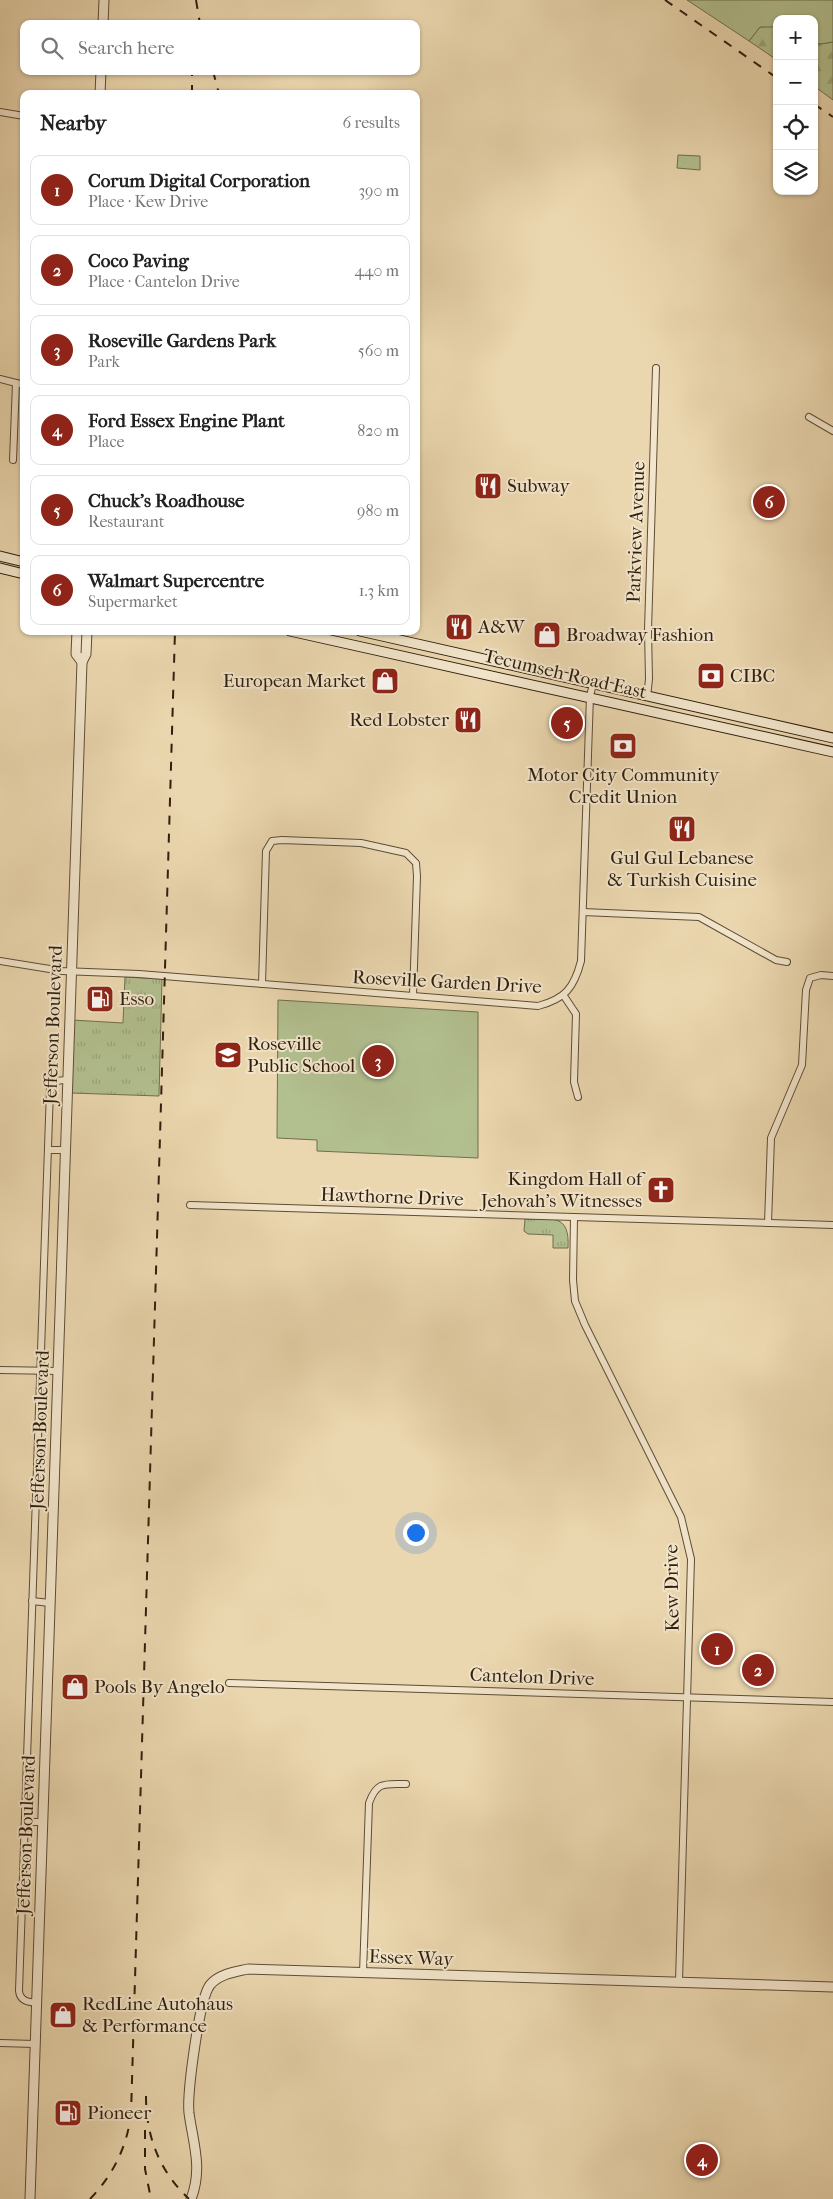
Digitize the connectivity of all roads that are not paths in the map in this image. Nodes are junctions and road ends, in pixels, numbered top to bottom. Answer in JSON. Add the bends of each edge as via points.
{"nodes":[{"id":1,"x":104,"y":0,"type":"edge"},
{"id":2,"x":103,"y":20,"type":"edge"},
{"id":3,"x":101,"y":75,"type":"edge"},
{"id":4,"x":100,"y":90,"type":"edge"},
{"id":5,"x":0,"y":112,"type":"edge"},
{"id":6,"x":20,"y":115,"type":"edge"},
{"id":7,"x":656,"y":368,"type":"dead end"},
{"id":8,"x":0,"y":379,"type":"edge"},
{"id":9,"x":16,"y":383,"type":"junction"},
{"id":10,"x":20,"y":384,"type":"edge"},
{"id":11,"x":808,"y":417,"type":"dead end"},
{"id":12,"x":833,"y":431,"type":"edge"},
{"id":13,"x":13,"y":460,"type":"dead end"},
{"id":14,"x":0,"y":556,"type":"edge"},
{"id":15,"x":20,"y":561,"type":"edge"},
{"id":16,"x":0,"y":568,"type":"edge"},
{"id":17,"x":20,"y":573,"type":"edge"},
{"id":18,"x":77,"y":635,"type":"edge"},
{"id":19,"x":87,"y":635,"type":"edge"},
{"id":20,"x":308,"y":635,"type":"edge"},
{"id":21,"x":378,"y":635,"type":"edge"},
{"id":22,"x":82,"y":662,"type":"junction"},
{"id":23,"x":593,"y":684,"type":"junction"},
{"id":24,"x":590,"y":696,"type":"junction"},
{"id":25,"x":647,"y":697,"type":"junction"},
{"id":26,"x":833,"y":738,"type":"edge"},
{"id":27,"x":833,"y":752,"type":"edge"},
{"id":28,"x":583,"y":912,"type":"junction"},
{"id":29,"x":0,"y":961,"type":"edge"},
{"id":30,"x":787,"y":962,"type":"dead end"},
{"id":31,"x":71,"y":971,"type":"junction"},
{"id":32,"x":833,"y":976,"type":"edge"},
{"id":33,"x":262,"y":984,"type":"junction"},
{"id":34,"x":413,"y":996,"type":"junction"},
{"id":35,"x":564,"y":996,"type":"junction"},
{"id":36,"x":67,"y":1080,"type":"junction"},
{"id":37,"x":578,"y":1097,"type":"dead end"},
{"id":38,"x":48,"y":1150,"type":"junction"},
{"id":39,"x":65,"y":1150,"type":"junction"},
{"id":40,"x":190,"y":1205,"type":"dead end"},
{"id":41,"x":574,"y":1217,"type":"junction"},
{"id":42,"x":768,"y":1223,"type":"junction"},
{"id":43,"x":833,"y":1226,"type":"edge"},
{"id":44,"x":0,"y":1370,"type":"edge"},
{"id":45,"x":40,"y":1371,"type":"junction"},
{"id":46,"x":58,"y":1371,"type":"junction"},
{"id":47,"x":32,"y":1601,"type":"junction"},
{"id":48,"x":50,"y":1603,"type":"junction"},
{"id":49,"x":229,"y":1683,"type":"dead end"},
{"id":50,"x":687,"y":1697,"type":"junction"},
{"id":51,"x":833,"y":1702,"type":"edge"},
{"id":52,"x":406,"y":1784,"type":"dead end"},
{"id":53,"x":25,"y":1822,"type":"junction"},
{"id":54,"x":43,"y":1822,"type":"junction"},
{"id":55,"x":363,"y":1973,"type":"junction"},
{"id":56,"x":679,"y":1982,"type":"junction"},
{"id":57,"x":833,"y":1987,"type":"edge"},
{"id":58,"x":37,"y":2003,"type":"junction"},
{"id":59,"x":0,"y":2043,"type":"edge"},
{"id":60,"x":35,"y":2044,"type":"junction"},
{"id":61,"x":30,"y":2199,"type":"edge"},
{"id":62,"x":191,"y":2199,"type":"edge"}],
"edges":[{"from":1,"to":2,"type":"street"},
{"from":3,"to":4,"type":"street"},
{"from":5,"to":6,"type":"street"},
{"from":7,"to":25,"type":"street","name":"Parkview Avenue"},
{"from":8,"to":9,"type":"street"},
{"from":9,"to":10,"type":"street"},
{"from":9,"to":13,"type":"street"},
{"from":11,"to":12,"type":"street"},
{"from":14,"to":15,"type":"street"},
{"from":16,"to":17,"type":"street"},
{"from":18,"to":22,"type":"street","name":"Jefferson Boulevard","via":[[76,654]]},
{"from":19,"to":22,"type":"street","name":"Jefferson Boulevard","via":[[86,654]]},
{"from":20,"to":24,"type":"street","name":"Tecumseh Road East"},
{"from":21,"to":23,"type":"street","name":"Tecumseh Road East"},
{"from":22,"to":31,"type":"street","name":"Jefferson Boulevard"},
{"from":23,"to":24,"type":"street","name":"Roseville Garden Drive"},
{"from":23,"to":25,"type":"street","name":"Tecumseh Road East"},
{"from":24,"to":27,"type":"street","name":"Tecumseh Road East"},
{"from":24,"to":28,"type":"street","name":"Roseville Garden Drive"},
{"from":25,"to":26,"type":"street","name":"Tecumseh Road East"},
{"from":28,"to":30,"type":"street","via":[[699,917],[776,960]]},
{"from":28,"to":35,"type":"street","name":"Roseville Garden Drive","via":[[581,961],[576,980]]},
{"from":29,"to":31,"type":"street","name":"Roseville Garden Drive"},
{"from":31,"to":33,"type":"street","name":"Roseville Garden Drive"},
{"from":31,"to":36,"type":"street","name":"Jefferson Boulevard"},
{"from":32,"to":42,"type":"street","via":[[810,978],[806,990],[802,1065],[771,1138]]},
{"from":33,"to":34,"type":"street","name":"Roseville Garden Drive"},
{"from":33,"to":34,"type":"street","via":[[266,851],[272,841],[361,843],[406,853],[416,864]]},
{"from":34,"to":35,"type":"street","name":"Roseville Garden Drive","via":[[538,1006]]},
{"from":35,"to":37,"type":"street","via":[[576,1014],[574,1082]]},
{"from":36,"to":38,"type":"street","via":[[53,1083],[50,1089]]},
{"from":36,"to":39,"type":"street","name":"Jefferson Boulevard"},
{"from":38,"to":39,"type":"street"},
{"from":38,"to":45,"type":"street"},
{"from":39,"to":46,"type":"street","name":"Jefferson Boulevard"},
{"from":40,"to":41,"type":"street","name":"Hawthorne Drive"},
{"from":41,"to":42,"type":"street","name":"Hawthorne Drive"},
{"from":41,"to":50,"type":"street","name":"Kew Drive","via":[[575,1301],[681,1517],[687,1538],[690,1559]]},
{"from":42,"to":43,"type":"street","name":"Hawthorne Drive"},
{"from":44,"to":45,"type":"street"},
{"from":45,"to":46,"type":"street"},
{"from":45,"to":47,"type":"street"},
{"from":46,"to":48,"type":"street","name":"Jefferson Boulevard"},
{"from":47,"to":48,"type":"street"},
{"from":47,"to":53,"type":"street"},
{"from":48,"to":54,"type":"street","name":"Jefferson Boulevard"},
{"from":49,"to":50,"type":"street","name":"Cantelon Drive"},
{"from":50,"to":51,"type":"street","name":"Cantelon Drive"},
{"from":50,"to":56,"type":"street","name":"Kew Drive"},
{"from":52,"to":55,"type":"street","via":[[382,1784],[374,1790],[369,1803]]},
{"from":53,"to":54,"type":"street"},
{"from":53,"to":58,"type":"street","via":[[19,1991],[24,2001]]},
{"from":54,"to":58,"type":"street","name":"Jefferson Boulevard"},
{"from":55,"to":56,"type":"street","name":"Essex Way"},
{"from":55,"to":62,"type":"street","name":"Essex Way","via":[[248,1970],[226,1974],[210,1985],[203,2003],[189,2092],[189,2112],[198,2161]]},
{"from":56,"to":57,"type":"street","name":"Essex Way"},
{"from":58,"to":60,"type":"street","name":"Jefferson Boulevard"},
{"from":59,"to":60,"type":"street"},
{"from":60,"to":61,"type":"street","name":"Jefferson Boulevard"}]}
